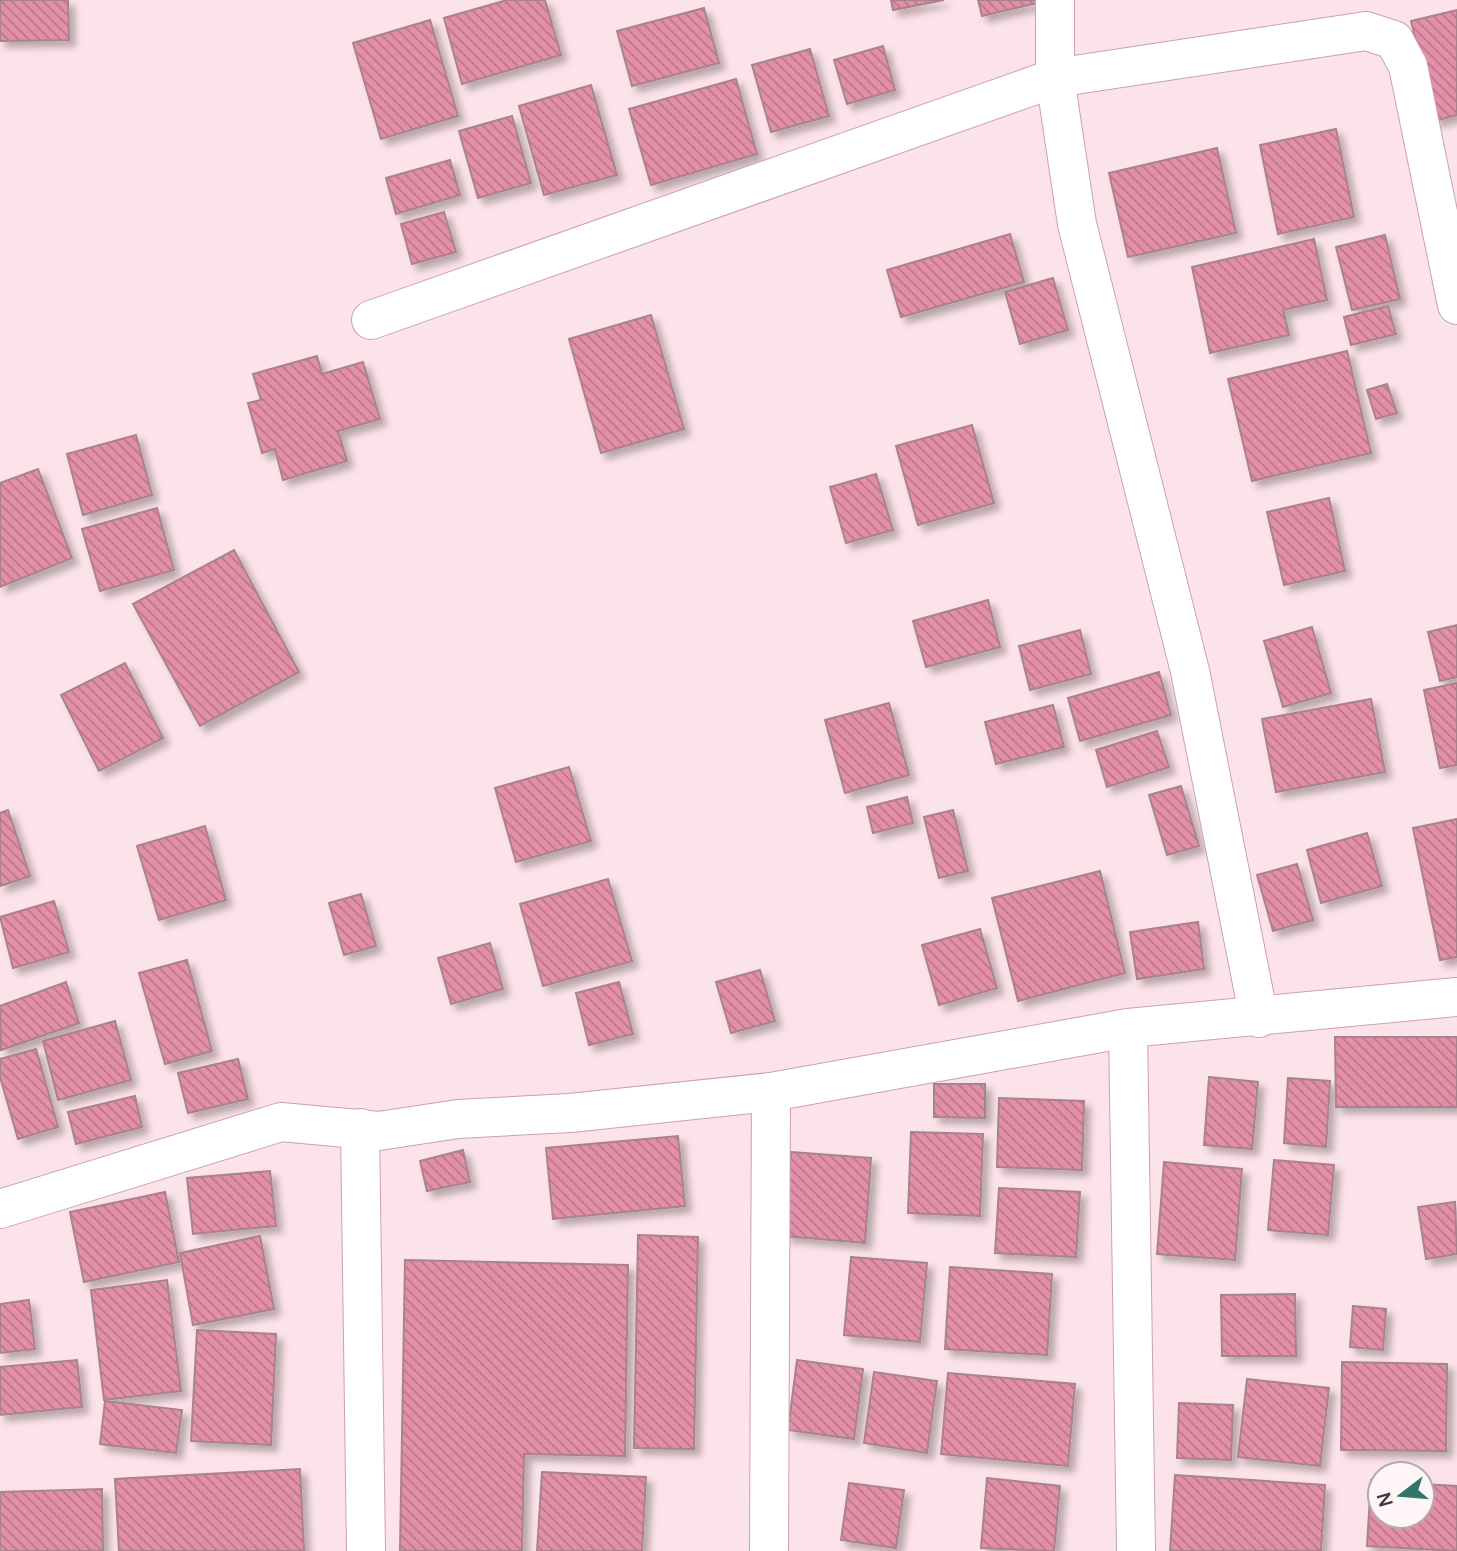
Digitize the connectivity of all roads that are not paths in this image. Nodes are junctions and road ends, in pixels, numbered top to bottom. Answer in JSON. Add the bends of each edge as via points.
{"nodes":[{"id":1,"x":1055,"y":0,"type":"edge"},
{"id":2,"x":1055,"y":78,"type":"junction"},
{"id":3,"x":1457,"y":305,"type":"edge"},
{"id":4,"x":371,"y":320,"type":"dead end"},
{"id":5,"x":1457,"y":997,"type":"edge"},
{"id":6,"x":1259,"y":1018,"type":"junction"},
{"id":7,"x":1128,"y":1028,"type":"junction"},
{"id":8,"x":771,"y":1093,"type":"junction"},
{"id":9,"x":360,"y":1128,"type":"junction"},
{"id":10,"x":0,"y":1209,"type":"edge"},
{"id":11,"x":366,"y":1551,"type":"edge"},
{"id":12,"x":769,"y":1551,"type":"edge"},
{"id":13,"x":1136,"y":1551,"type":"edge"}],
"edges":[{"from":1,"to":2,"type":"street"},
{"from":2,"to":3,"type":"street","via":[[1366,31],[1394,40],[1408,66]]},
{"from":2,"to":4,"type":"street"},
{"from":2,"to":6,"type":"street","via":[[1077,224],[1190,671]]},
{"from":5,"to":6,"type":"street"},
{"from":6,"to":7,"type":"street"},
{"from":7,"to":8,"type":"street"},
{"from":7,"to":13,"type":"street"},
{"from":8,"to":9,"type":"street","via":[[458,1119],[379,1131]]},
{"from":8,"to":12,"type":"street"},
{"from":9,"to":10,"type":"street","via":[[281,1122]]},
{"from":9,"to":11,"type":"street"}]}
